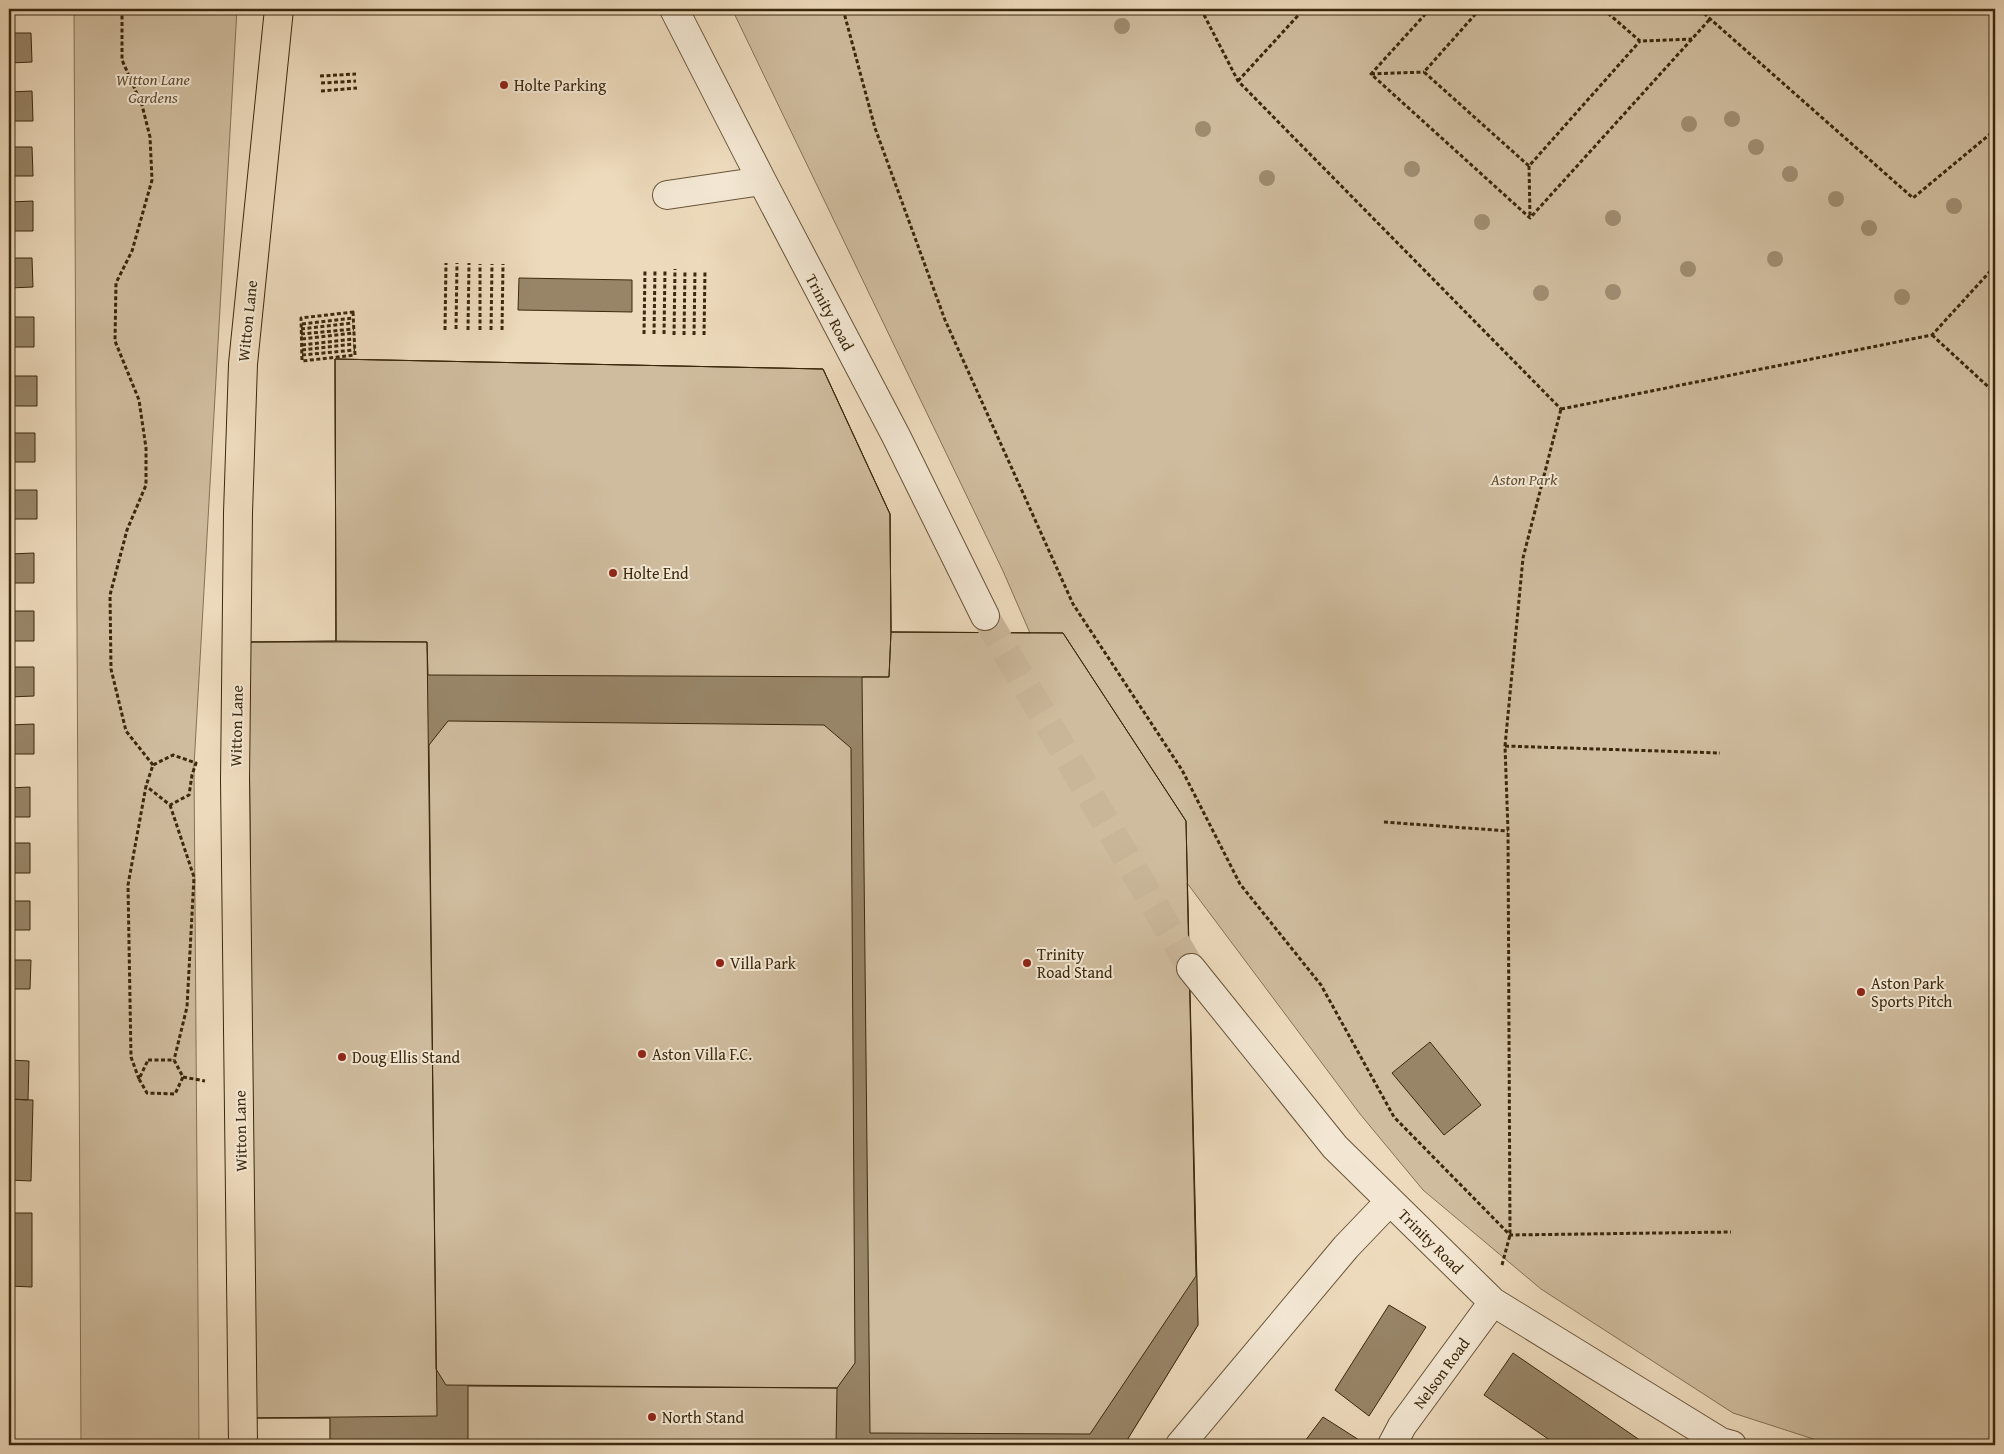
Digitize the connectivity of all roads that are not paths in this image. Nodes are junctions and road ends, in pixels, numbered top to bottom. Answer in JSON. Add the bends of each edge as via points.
{"nodes":[{"id":1,"x":279,"y":9,"type":"edge"},
{"id":2,"x":674,"y":9,"type":"edge"},
{"id":3,"x":762,"y":181,"type":"junction"},
{"id":4,"x":667,"y":195,"type":"dead end"},
{"id":5,"x":985,"y":616,"type":"tunnel mouth"},
{"id":6,"x":1191,"y":968,"type":"tunnel mouth"},
{"id":7,"x":1390,"y":1201,"type":"junction"},
{"id":8,"x":1493,"y":1302,"type":"junction"},
{"id":9,"x":1724,"y":1444,"type":"edge"},
{"id":10,"x":243,"y":1445,"type":"edge"},
{"id":11,"x":1180,"y":1445,"type":"edge"},
{"id":12,"x":1392,"y":1445,"type":"edge"}],
"edges":[{"from":1,"to":10,"type":"main road","name":"Witton Lane","via":[[242,364],[238,513],[235,780]]},
{"from":2,"to":3,"type":"street","name":"Trinity Road"},
{"from":3,"to":4,"type":"street"},
{"from":3,"to":5,"type":"street","name":"Trinity Road","via":[[896,436]]},
{"from":6,"to":7,"type":"street","name":"Trinity Road","via":[[1335,1147]]},
{"from":7,"to":8,"type":"street","name":"Trinity Road"},
{"from":7,"to":11,"type":"street","via":[[1346,1247]]},
{"from":8,"to":9,"type":"street","name":"Trinity Road"},
{"from":8,"to":12,"type":"street","name":"Nelson Road","via":[[1402,1426]]}]}
